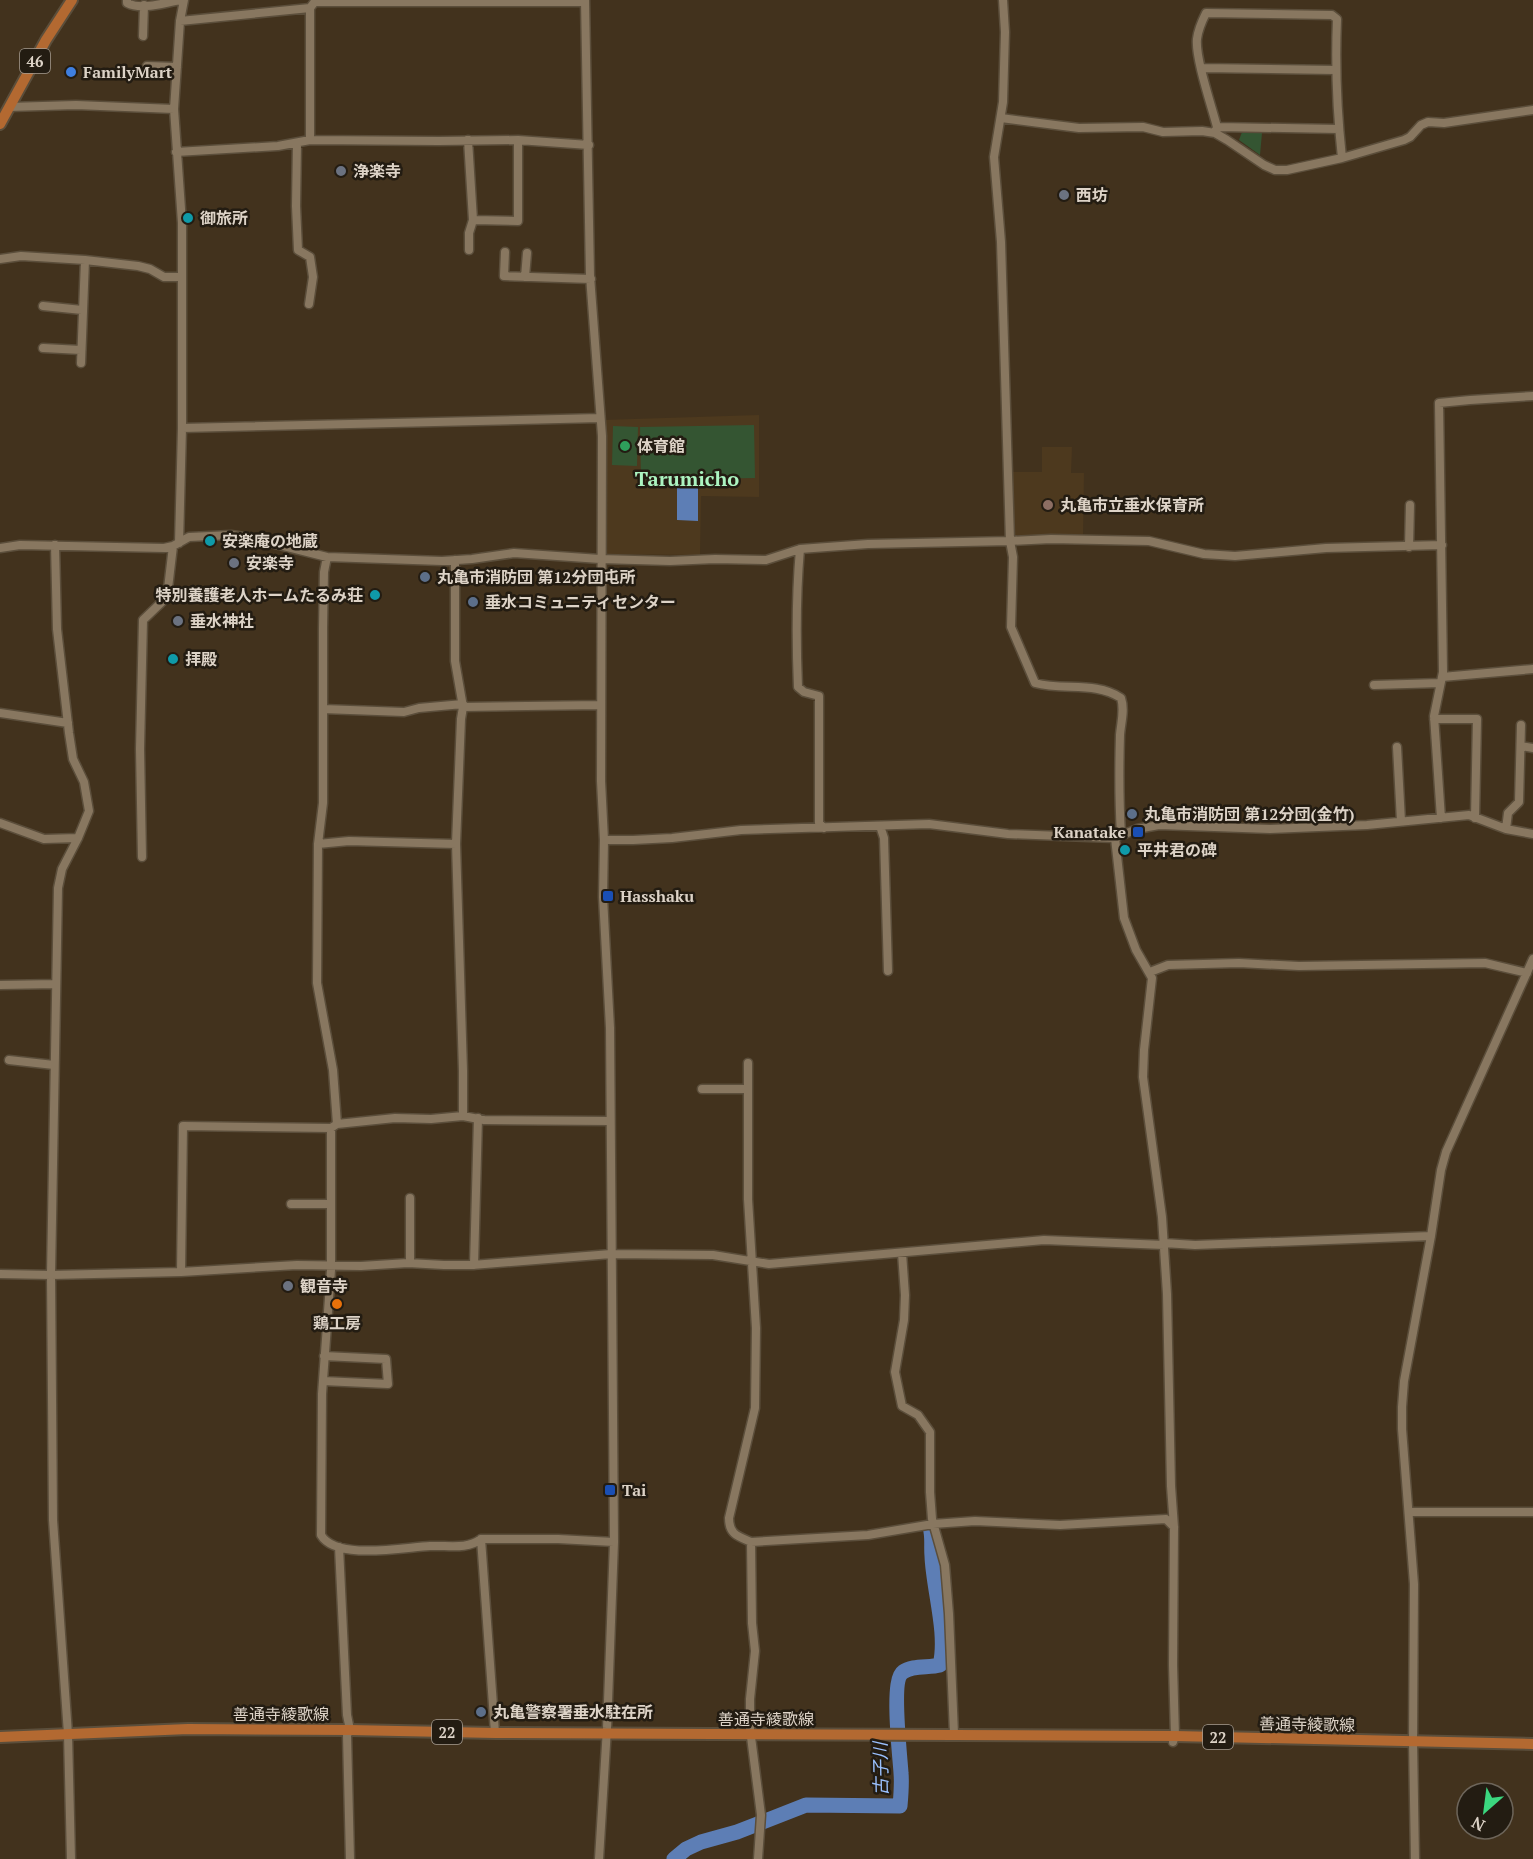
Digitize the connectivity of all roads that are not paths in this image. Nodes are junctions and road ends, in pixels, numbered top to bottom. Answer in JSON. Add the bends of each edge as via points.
{"nodes":[{"id":1,"x":72,"y":0,"type":"edge"},
{"id":2,"x":127,"y":0,"type":"edge"},
{"id":3,"x":183,"y":0,"type":"edge"},
{"id":4,"x":1003,"y":0,"type":"edge"},
{"id":5,"x":585,"y":1,"type":"edge"},
{"id":6,"x":314,"y":3,"type":"edge"},
{"id":7,"x":144,"y":6,"type":"junction"},
{"id":8,"x":180,"y":21,"type":"junction"},
{"id":9,"x":143,"y":36,"type":"dead end"},
{"id":10,"x":147,"y":66,"type":"dead end"},
{"id":11,"x":177,"y":67,"type":"junction"},
{"id":12,"x":1202,"y":69,"type":"junction"},
{"id":13,"x":1335,"y":70,"type":"junction"},
{"id":14,"x":9,"y":107,"type":"junction"},
{"id":15,"x":174,"y":109,"type":"junction"},
{"id":16,"x":1533,"y":110,"type":"edge"},
{"id":17,"x":1001,"y":118,"type":"junction"},
{"id":18,"x":0,"y":124,"type":"edge"},
{"id":19,"x":1339,"y":129,"type":"junction"},
{"id":20,"x":1216,"y":130,"type":"junction"},
{"id":21,"x":310,"y":140,"type":"junction"},
{"id":22,"x":468,"y":140,"type":"junction"},
{"id":23,"x":518,"y":140,"type":"junction"},
{"id":24,"x":297,"y":143,"type":"junction"},
{"id":25,"x":589,"y":145,"type":"junction"},
{"id":26,"x":176,"y":152,"type":"junction"},
{"id":27,"x":1342,"y":158,"type":"junction"},
{"id":28,"x":473,"y":220,"type":"junction"},
{"id":29,"x":469,"y":250,"type":"dead end"},
{"id":30,"x":505,"y":252,"type":"dead end"},
{"id":31,"x":527,"y":253,"type":"dead end"},
{"id":32,"x":0,"y":259,"type":"edge"},
{"id":33,"x":85,"y":260,"type":"junction"},
{"id":34,"x":182,"y":277,"type":"junction"},
{"id":35,"x":525,"y":277,"type":"junction"},
{"id":36,"x":591,"y":279,"type":"junction"},
{"id":37,"x":309,"y":304,"type":"dead end"},
{"id":38,"x":43,"y":306,"type":"dead end"},
{"id":39,"x":82,"y":310,"type":"junction"},
{"id":40,"x":43,"y":348,"type":"dead end"},
{"id":41,"x":81,"y":350,"type":"junction"},
{"id":42,"x":81,"y":363,"type":"dead end"},
{"id":43,"x":1533,"y":396,"type":"edge"},
{"id":44,"x":600,"y":418,"type":"junction"},
{"id":45,"x":182,"y":428,"type":"junction"},
{"id":46,"x":1410,"y":505,"type":"dead end"},
{"id":47,"x":1010,"y":541,"type":"junction"},
{"id":48,"x":54,"y":545,"type":"junction"},
{"id":49,"x":176,"y":545,"type":"junction"},
{"id":50,"x":1442,"y":545,"type":"junction"},
{"id":51,"x":1409,"y":547,"type":"junction"},
{"id":52,"x":0,"y":548,"type":"edge"},
{"id":53,"x":800,"y":549,"type":"junction"},
{"id":54,"x":327,"y":557,"type":"junction"},
{"id":55,"x":600,"y":559,"type":"junction"},
{"id":56,"x":455,"y":560,"type":"junction"},
{"id":57,"x":1533,"y":669,"type":"edge"},
{"id":58,"x":1441,"y":680,"type":"junction"},
{"id":59,"x":1374,"y":685,"type":"dead end"},
{"id":60,"x":463,"y":705,"type":"junction"},
{"id":61,"x":601,"y":705,"type":"junction"},
{"id":62,"x":323,"y":709,"type":"junction"},
{"id":63,"x":0,"y":713,"type":"edge"},
{"id":64,"x":1434,"y":719,"type":"junction"},
{"id":65,"x":68,"y":723,"type":"junction"},
{"id":66,"x":1521,"y":725,"type":"dead end"},
{"id":67,"x":1521,"y":746,"type":"junction"},
{"id":68,"x":1397,"y":747,"type":"dead end"},
{"id":69,"x":1533,"y":748,"type":"edge"},
{"id":70,"x":1441,"y":818,"type":"junction"},
{"id":71,"x":1475,"y":818,"type":"junction"},
{"id":72,"x":1401,"y":821,"type":"junction"},
{"id":73,"x":0,"y":823,"type":"edge"},
{"id":74,"x":880,"y":826,"type":"junction"},
{"id":75,"x":824,"y":828,"type":"junction"},
{"id":76,"x":1506,"y":830,"type":"junction"},
{"id":77,"x":1533,"y":834,"type":"edge"},
{"id":78,"x":1118,"y":836,"type":"junction"},
{"id":79,"x":78,"y":838,"type":"junction"},
{"id":80,"x":604,"y":840,"type":"junction"},
{"id":81,"x":318,"y":844,"type":"junction"},
{"id":82,"x":456,"y":844,"type":"junction"},
{"id":83,"x":142,"y":857,"type":"dead end"},
{"id":84,"x":1533,"y":959,"type":"edge"},
{"id":85,"x":888,"y":971,"type":"dead end"},
{"id":86,"x":1150,"y":972,"type":"junction"},
{"id":87,"x":1527,"y":973,"type":"junction"},
{"id":88,"x":56,"y":984,"type":"junction"},
{"id":89,"x":0,"y":986,"type":"edge"},
{"id":90,"x":9,"y":1060,"type":"dead end"},
{"id":91,"x":748,"y":1063,"type":"dead end"},
{"id":92,"x":54,"y":1065,"type":"junction"},
{"id":93,"x":702,"y":1089,"type":"dead end"},
{"id":94,"x":748,"y":1089,"type":"junction"},
{"id":95,"x":463,"y":1116,"type":"junction"},
{"id":96,"x":478,"y":1118,"type":"junction"},
{"id":97,"x":610,"y":1121,"type":"junction"},
{"id":98,"x":334,"y":1126,"type":"junction"},
{"id":99,"x":410,"y":1198,"type":"dead end"},
{"id":100,"x":291,"y":1204,"type":"dead end"},
{"id":101,"x":330,"y":1204,"type":"junction"},
{"id":102,"x":1431,"y":1236,"type":"junction"},
{"id":103,"x":1164,"y":1244,"type":"junction"},
{"id":104,"x":902,"y":1253,"type":"junction"},
{"id":105,"x":611,"y":1254,"type":"junction"},
{"id":106,"x":410,"y":1263,"type":"junction"},
{"id":107,"x":751,"y":1263,"type":"junction"},
{"id":108,"x":330,"y":1265,"type":"junction"},
{"id":109,"x":474,"y":1265,"type":"junction"},
{"id":110,"x":181,"y":1272,"type":"junction"},
{"id":111,"x":0,"y":1274,"type":"edge"},
{"id":112,"x":51,"y":1275,"type":"junction"},
{"id":113,"x":324,"y":1356,"type":"junction"},
{"id":114,"x":322,"y":1381,"type":"junction"},
{"id":115,"x":1409,"y":1512,"type":"junction"},
{"id":116,"x":1533,"y":1512,"type":"edge"},
{"id":117,"x":933,"y":1524,"type":"junction"},
{"id":118,"x":1174,"y":1527,"type":"junction"},
{"id":119,"x":481,"y":1539,"type":"junction"},
{"id":120,"x":614,"y":1542,"type":"junction"},
{"id":121,"x":751,"y":1542,"type":"junction"},
{"id":122,"x":339,"y":1546,"type":"junction"},
{"id":123,"x":350,"y":1730,"type":"junction"},
{"id":124,"x":495,"y":1733,"type":"junction"},
{"id":125,"x":606,"y":1733,"type":"junction"},
{"id":126,"x":68,"y":1734,"type":"junction"},
{"id":127,"x":751,"y":1734,"type":"junction"},
{"id":128,"x":954,"y":1734,"type":"junction"},
{"id":129,"x":0,"y":1737,"type":"edge"},
{"id":130,"x":1174,"y":1739,"type":"junction"},
{"id":131,"x":1413,"y":1741,"type":"junction"},
{"id":132,"x":1533,"y":1744,"type":"edge"},
{"id":133,"x":71,"y":1859,"type":"edge"},
{"id":134,"x":350,"y":1859,"type":"edge"},
{"id":135,"x":599,"y":1859,"type":"edge"},
{"id":136,"x":758,"y":1859,"type":"edge"},
{"id":137,"x":1415,"y":1859,"type":"edge"}],
"edges":[{"from":1,"to":14,"type":"main road","number":"46"},
{"from":2,"to":7,"type":"street","via":[[132,6]]},
{"from":3,"to":7,"type":"street"},
{"from":3,"to":8,"type":"street"},
{"from":4,"to":17,"type":"street"},
{"from":5,"to":6,"type":"street"},
{"from":5,"to":25,"type":"street"},
{"from":6,"to":8,"type":"street"},
{"from":6,"to":21,"type":"street"},
{"from":7,"to":9,"type":"street"},
{"from":8,"to":11,"type":"street"},
{"from":10,"to":11,"type":"street"},
{"from":11,"to":15,"type":"street"},
{"from":12,"to":13,"type":"street"},
{"from":12,"to":13,"type":"street","via":[[1197,42],[1206,13],[1332,15],[1337,19]]},
{"from":12,"to":20,"type":"street"},
{"from":13,"to":19,"type":"street"},
{"from":14,"to":15,"type":"street"},
{"from":14,"to":18,"type":"main road","number":"46"},
{"from":15,"to":26,"type":"street"},
{"from":16,"to":27,"type":"street","via":[[1428,122],[1404,140]]},
{"from":17,"to":20,"type":"street","via":[[1079,128]]},
{"from":17,"to":47,"type":"street","via":[[994,157],[1001,242]]},
{"from":19,"to":20,"type":"street"},
{"from":19,"to":27,"type":"street"},
{"from":20,"to":27,"type":"street","via":[[1275,170]]},
{"from":21,"to":22,"type":"street"},
{"from":21,"to":24,"type":"street"},
{"from":22,"to":23,"type":"street"},
{"from":22,"to":28,"type":"street"},
{"from":23,"to":25,"type":"street"},
{"from":23,"to":28,"type":"street","via":[[518,221]]},
{"from":24,"to":26,"type":"street"},
{"from":24,"to":37,"type":"street","via":[[298,250],[310,257],[313,277]]},
{"from":25,"to":36,"type":"street"},
{"from":26,"to":34,"type":"street"},
{"from":28,"to":29,"type":"street"},
{"from":30,"to":35,"type":"street","via":[[504,276]]},
{"from":31,"to":35,"type":"street"},
{"from":32,"to":33,"type":"street","via":[[21,256]]},
{"from":33,"to":34,"type":"street","via":[[138,266],[164,276]]},
{"from":33,"to":39,"type":"street"},
{"from":34,"to":45,"type":"street"},
{"from":35,"to":36,"type":"street"},
{"from":36,"to":44,"type":"street"},
{"from":38,"to":39,"type":"street"},
{"from":39,"to":41,"type":"street"},
{"from":40,"to":41,"type":"street"},
{"from":41,"to":42,"type":"street"},
{"from":43,"to":50,"type":"street","via":[[1439,404]]},
{"from":44,"to":45,"type":"street"},
{"from":44,"to":55,"type":"street"},
{"from":45,"to":49,"type":"street"},
{"from":46,"to":51,"type":"street"},
{"from":47,"to":51,"type":"street","via":[[1139,541],[1235,556],[1326,548]]},
{"from":47,"to":53,"type":"street"},
{"from":47,"to":78,"type":"street","via":[[1011,627],[1035,682],[1098,688],[1121,698]]},
{"from":48,"to":49,"type":"street"},
{"from":48,"to":52,"type":"street"},
{"from":48,"to":65,"type":"street","via":[[57,630]]},
{"from":49,"to":54,"type":"street","via":[[189,537],[231,535]]},
{"from":49,"to":83,"type":"street","via":[[167,597],[143,620]]},
{"from":50,"to":51,"type":"street"},
{"from":50,"to":58,"type":"street"},
{"from":53,"to":55,"type":"street","via":[[766,560]]},
{"from":53,"to":75,"type":"street","via":[[796,665],[798,687],[819,696],[819,823]]},
{"from":54,"to":56,"type":"street"},
{"from":54,"to":62,"type":"street"},
{"from":55,"to":56,"type":"street","via":[[514,553]]},
{"from":55,"to":61,"type":"street"},
{"from":56,"to":60,"type":"street","via":[[455,661]]},
{"from":57,"to":58,"type":"street"},
{"from":58,"to":59,"type":"street"},
{"from":58,"to":64,"type":"street"},
{"from":60,"to":61,"type":"street"},
{"from":60,"to":62,"type":"street","via":[[404,712]]},
{"from":60,"to":82,"type":"street"},
{"from":61,"to":80,"type":"street"},
{"from":62,"to":81,"type":"street","via":[[323,803]]},
{"from":63,"to":65,"type":"street"},
{"from":64,"to":70,"type":"street"},
{"from":64,"to":71,"type":"street","via":[[1477,719]]},
{"from":65,"to":79,"type":"street","via":[[73,759],[84,782],[88,810]]},
{"from":66,"to":67,"type":"street"},
{"from":67,"to":69,"type":"street"},
{"from":67,"to":76,"type":"street","via":[[1519,802],[1508,813]]},
{"from":68,"to":72,"type":"street"},
{"from":70,"to":71,"type":"street"},
{"from":70,"to":72,"type":"street"},
{"from":71,"to":76,"type":"street"},
{"from":72,"to":78,"type":"street","via":[[1270,829],[1158,825]]},
{"from":73,"to":79,"type":"street","via":[[44,839]]},
{"from":74,"to":75,"type":"street"},
{"from":74,"to":78,"type":"street","via":[[929,824],[1008,834]]},
{"from":74,"to":85,"type":"street","via":[[884,838]]},
{"from":75,"to":80,"type":"street"},
{"from":76,"to":77,"type":"street"},
{"from":78,"to":86,"type":"street","via":[[1124,918]]},
{"from":79,"to":88,"type":"street","via":[[62,869],[58,888]]},
{"from":80,"to":97,"type":"street"},
{"from":81,"to":82,"type":"street"},
{"from":81,"to":98,"type":"street","via":[[317,983],[333,1070]]},
{"from":82,"to":95,"type":"street"},
{"from":84,"to":87,"type":"street"},
{"from":86,"to":87,"type":"street","via":[[1168,965],[1239,963],[1485,963]]},
{"from":86,"to":103,"type":"street","via":[[1143,1077]]},
{"from":87,"to":102,"type":"street","via":[[1446,1152]]},
{"from":88,"to":89,"type":"street"},
{"from":88,"to":92,"type":"street"},
{"from":90,"to":92,"type":"street"},
{"from":91,"to":94,"type":"street"},
{"from":92,"to":112,"type":"street"},
{"from":93,"to":94,"type":"street"},
{"from":94,"to":107,"type":"street"},
{"from":95,"to":96,"type":"street"},
{"from":95,"to":98,"type":"street","via":[[395,1118]]},
{"from":96,"to":97,"type":"street"},
{"from":96,"to":109,"type":"street"},
{"from":97,"to":105,"type":"street"},
{"from":98,"to":101,"type":"street"},
{"from":98,"to":110,"type":"street","via":[[183,1126]]},
{"from":99,"to":106,"type":"street"},
{"from":100,"to":101,"type":"street"},
{"from":101,"to":108,"type":"street"},
{"from":102,"to":103,"type":"street"},
{"from":102,"to":115,"type":"street","via":[[1404,1381],[1402,1429]]},
{"from":103,"to":104,"type":"street","via":[[1044,1240]]},
{"from":103,"to":118,"type":"street"},
{"from":104,"to":107,"type":"street"},
{"from":104,"to":117,"type":"street","via":[[904,1320],[895,1372],[902,1406],[918,1415],[930,1432]]},
{"from":105,"to":107,"type":"street","via":[[713,1255]]},
{"from":105,"to":109,"type":"street"},
{"from":105,"to":120,"type":"street"},
{"from":106,"to":108,"type":"street"},
{"from":106,"to":109,"type":"street"},
{"from":107,"to":121,"type":"street","via":[[756,1328],[755,1408],[729,1518],[732,1532]]},
{"from":108,"to":110,"type":"street"},
{"from":108,"to":113,"type":"street"},
{"from":110,"to":112,"type":"street"},
{"from":111,"to":112,"type":"street"},
{"from":112,"to":126,"type":"street","via":[[53,1520]]},
{"from":113,"to":114,"type":"street"},
{"from":113,"to":114,"type":"street","via":[[386,1359],[388,1384]]},
{"from":114,"to":122,"type":"street","via":[[321,1535]]},
{"from":115,"to":116,"type":"street"},
{"from":115,"to":131,"type":"street","via":[[1414,1584]]},
{"from":117,"to":118,"type":"street","via":[[975,1521],[1060,1525],[1166,1519]]},
{"from":117,"to":121,"type":"street","via":[[868,1535]]},
{"from":117,"to":128,"type":"street","via":[[945,1564]]},
{"from":118,"to":130,"type":"street"},
{"from":119,"to":120,"type":"street"},
{"from":119,"to":122,"type":"street","via":[[460,1546],[380,1551]]},
{"from":119,"to":124,"type":"street"},
{"from":120,"to":125,"type":"street"},
{"from":121,"to":127,"type":"street","via":[[755,1651]]},
{"from":122,"to":123,"type":"street"},
{"from":123,"to":124,"type":"main road","name":"善通寺綾歌線","number":"22"},
{"from":123,"to":126,"type":"main road","name":"善通寺綾歌線","number":"22","via":[[188,1729]]},
{"from":123,"to":134,"type":"street","via":[[346,1735]]},
{"from":124,"to":125,"type":"main road","name":"善通寺綾歌線","number":"22"},
{"from":125,"to":127,"type":"main road","name":"善通寺綾歌線","number":"22"},
{"from":125,"to":135,"type":"street"},
{"from":126,"to":129,"type":"main road","name":"善通寺綾歌線","number":"22"},
{"from":126,"to":133,"type":"street"},
{"from":127,"to":128,"type":"main road","name":"善通寺綾歌線","number":"22"},
{"from":127,"to":136,"type":"street","via":[[762,1815]]},
{"from":128,"to":130,"type":"main road","name":"善通寺綾歌線","number":"22"},
{"from":130,"to":131,"type":"main road","name":"善通寺綾歌線","number":"22"},
{"from":131,"to":132,"type":"main road","name":"善通寺綾歌線","number":"22"},
{"from":131,"to":137,"type":"street"}]}
